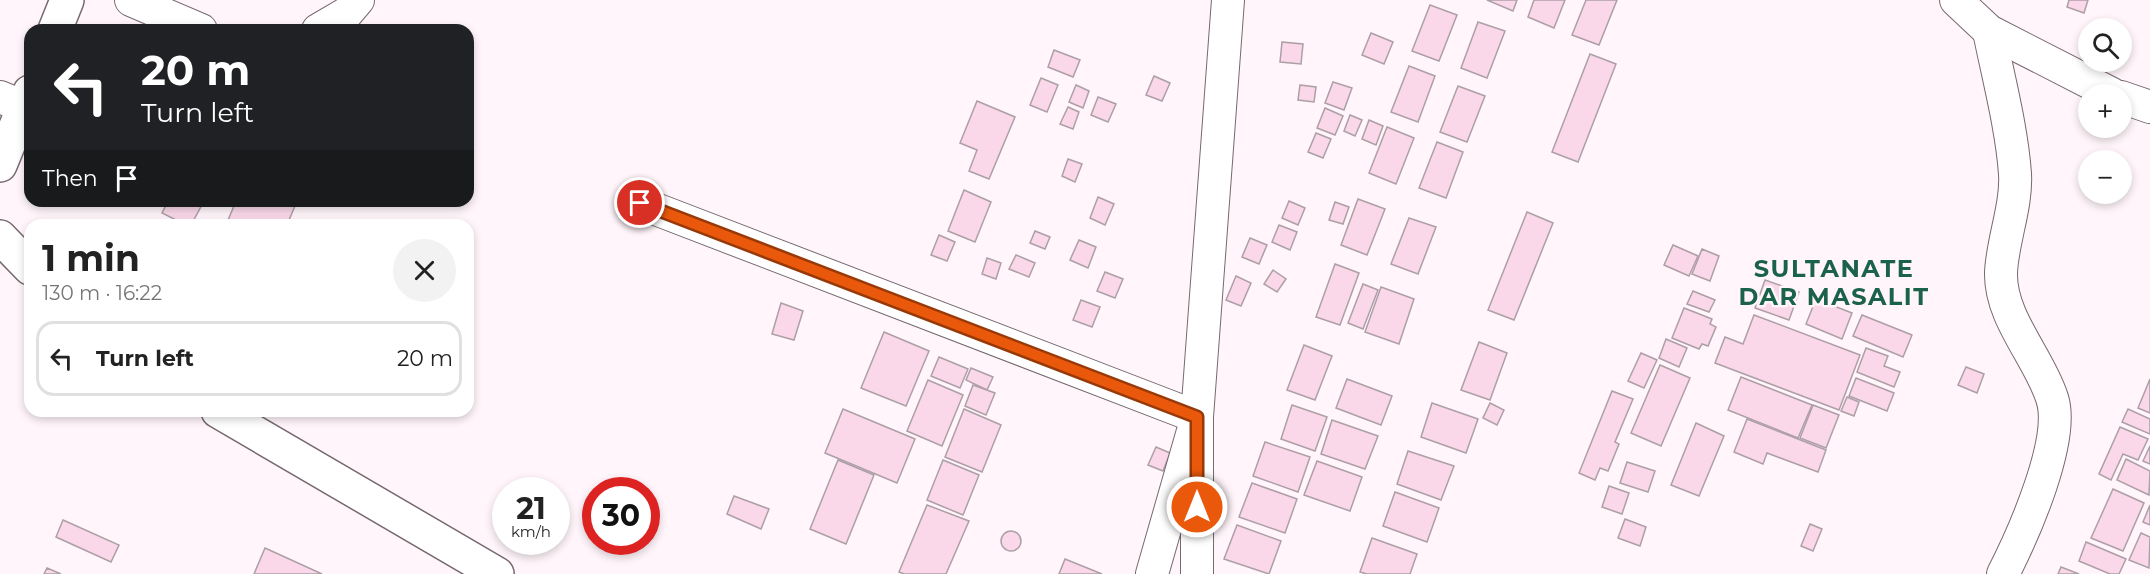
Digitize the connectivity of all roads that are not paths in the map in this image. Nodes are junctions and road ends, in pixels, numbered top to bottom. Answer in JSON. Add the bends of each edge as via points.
{"nodes":[{"id":1,"x":67,"y":0,"type":"edge"},
{"id":2,"x":131,"y":0,"type":"edge"},
{"id":3,"x":358,"y":0,"type":"edge"},
{"id":4,"x":1228,"y":0,"type":"edge"},
{"id":5,"x":1956,"y":0,"type":"edge"},
{"id":6,"x":57,"y":24,"type":"edge"},
{"id":7,"x":187,"y":24,"type":"edge"},
{"id":8,"x":329,"y":24,"type":"edge"},
{"id":9,"x":1989,"y":31,"type":"junction"},
{"id":10,"x":2092,"y":84,"type":"edge"},
{"id":11,"x":18,"y":99,"type":"edge"},
{"id":12,"x":2132,"y":101,"type":"edge"},
{"id":13,"x":2150,"y":107,"type":"edge"},
{"id":14,"x":0,"y":165,"type":"edge"},
{"id":15,"x":640,"y":203,"type":"dead end"},
{"id":16,"x":0,"y":237,"type":"edge"},
{"id":17,"x":24,"y":262,"type":"edge"},
{"id":18,"x":228,"y":417,"type":"edge"},
{"id":19,"x":1197,"y":417,"type":"junction"},
{"id":20,"x":497,"y":574,"type":"edge"},
{"id":21,"x":1152,"y":574,"type":"edge"},
{"id":22,"x":1197,"y":574,"type":"edge"},
{"id":23,"x":2003,"y":574,"type":"edge"}],
"edges":[{"from":1,"to":6,"type":"main road"},
{"from":2,"to":7,"type":"street"},
{"from":3,"to":8,"type":"street","via":[[347,14]]},
{"from":4,"to":19,"type":"street"},
{"from":5,"to":9,"type":"street"},
{"from":9,"to":10,"type":"street"},
{"from":9,"to":23,"type":"street","via":[[2015,176],[2001,273],[2006,305],[2053,398],[2055,426],[2047,464],[2022,537]]},
{"from":11,"to":14,"type":"main road"},
{"from":12,"to":13,"type":"street"},
{"from":15,"to":19,"type":"street"},
{"from":16,"to":17,"type":"main road"},
{"from":18,"to":20,"type":"main road"},
{"from":19,"to":21,"type":"street"},
{"from":19,"to":22,"type":"street"}]}
